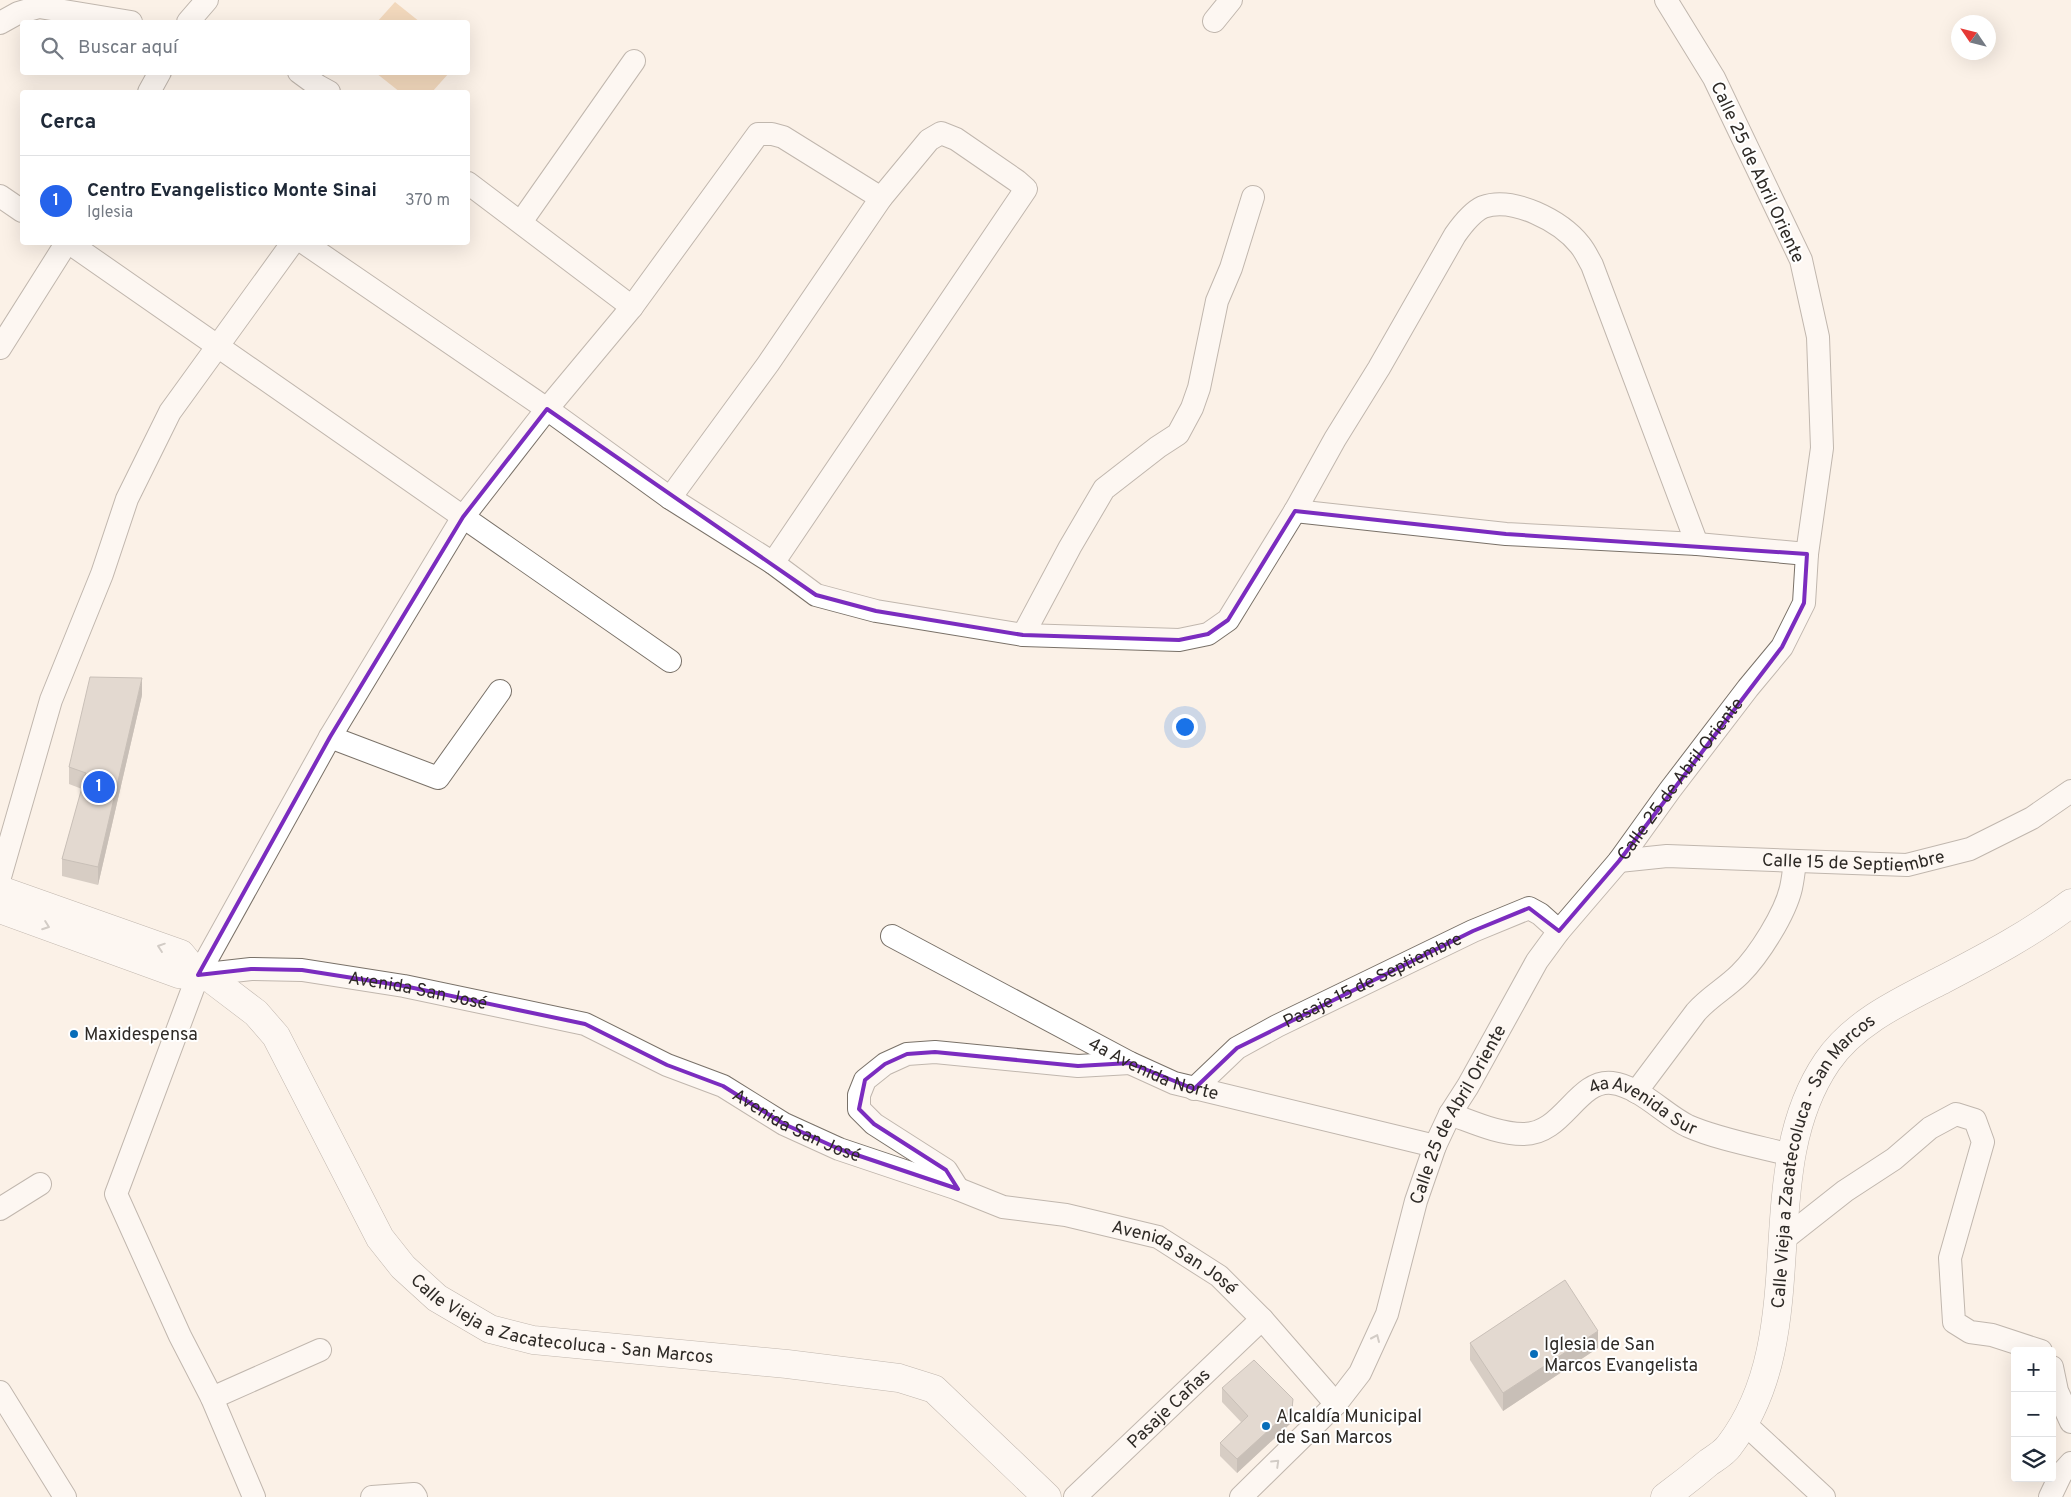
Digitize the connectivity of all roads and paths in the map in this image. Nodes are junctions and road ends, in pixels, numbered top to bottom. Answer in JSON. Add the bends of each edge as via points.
{"nodes":[{"id":1,"x":208,"y":0,"type":"edge"},
{"id":2,"x":1231,"y":0,"type":"edge"},
{"id":3,"x":1666,"y":0,"type":"edge"},
{"id":4,"x":119,"y":20,"type":"edge"},
{"id":5,"x":190,"y":20,"type":"edge"},
{"id":6,"x":1214,"y":21,"type":"dead end"},
{"id":7,"x":0,"y":23,"type":"edge"},
{"id":8,"x":634,"y":61,"type":"dead end"},
{"id":9,"x":158,"y":75,"type":"edge"},
{"id":10,"x":304,"y":75,"type":"edge"},
{"id":11,"x":150,"y":90,"type":"edge"},
{"id":12,"x":327,"y":90,"type":"edge"},
{"id":13,"x":470,"y":184,"type":"edge"},
{"id":14,"x":0,"y":196,"type":"edge"},
{"id":15,"x":1253,"y":197,"type":"dead end"},
{"id":16,"x":881,"y":198,"type":"junction"},
{"id":17,"x":20,"y":210,"type":"edge"},
{"id":18,"x":520,"y":222,"type":"junction"},
{"id":19,"x":66,"y":245,"type":"edge"},
{"id":20,"x":72,"y":245,"type":"edge"},
{"id":21,"x":291,"y":245,"type":"edge"},
{"id":22,"x":307,"y":245,"type":"edge"},
{"id":23,"x":632,"y":307,"type":"junction"},
{"id":24,"x":218,"y":347,"type":"junction"},
{"id":25,"x":0,"y":348,"type":"edge"},
{"id":26,"x":547,"y":409,"type":"junction"},
{"id":27,"x":670,"y":498,"type":"junction"},
{"id":28,"x":1295,"y":511,"type":"junction"},
{"id":29,"x":462,"y":517,"type":"junction"},
{"id":30,"x":1697,"y":544,"type":"junction"},
{"id":31,"x":1807,"y":554,"type":"junction"},
{"id":32,"x":773,"y":563,"type":"junction"},
{"id":33,"x":1023,"y":635,"type":"junction"},
{"id":34,"x":670,"y":661,"type":"dead end"},
{"id":35,"x":500,"y":691,"type":"dead end"},
{"id":36,"x":330,"y":737,"type":"junction"},
{"id":37,"x":2071,"y":791,"type":"edge"},
{"id":38,"x":1619,"y":861,"type":"junction"},
{"id":39,"x":1795,"y":861,"type":"junction"},
{"id":40,"x":0,"y":877,"type":"edge"},
{"id":41,"x":0,"y":890,"type":"edge"},
{"id":42,"x":2071,"y":903,"type":"edge"},
{"id":43,"x":0,"y":909,"type":"edge"},
{"id":44,"x":1559,"y":932,"type":"junction"},
{"id":45,"x":892,"y":936,"type":"dead end"},
{"id":46,"x":198,"y":975,"type":"junction"},
{"id":47,"x":1130,"y":1063,"type":"junction"},
{"id":48,"x":1194,"y":1088,"type":"junction"},
{"id":49,"x":1636,"y":1092,"type":"junction"},
{"id":50,"x":1450,"y":1114,"type":"junction"},
{"id":51,"x":1435,"y":1146,"type":"junction"},
{"id":52,"x":1791,"y":1155,"type":"junction"},
{"id":53,"x":40,"y":1184,"type":"dead end"},
{"id":54,"x":958,"y":1189,"type":"junction"},
{"id":55,"x":0,"y":1209,"type":"edge"},
{"id":56,"x":1784,"y":1239,"type":"junction"},
{"id":57,"x":1262,"y":1319,"type":"junction"},
{"id":58,"x":2028,"y":1347,"type":"edge"},
{"id":59,"x":320,"y":1350,"type":"dead end"},
{"id":60,"x":2056,"y":1386,"type":"edge"},
{"id":61,"x":0,"y":1392,"type":"edge"},
{"id":62,"x":212,"y":1398,"type":"junction"},
{"id":63,"x":1336,"y":1404,"type":"junction"},
{"id":64,"x":2071,"y":1422,"type":"edge"},
{"id":65,"x":1744,"y":1423,"type":"junction"},
{"id":66,"x":2071,"y":1463,"type":"edge"},
{"id":67,"x":65,"y":1497,"type":"edge"},
{"id":68,"x":254,"y":1497,"type":"edge"},
{"id":69,"x":372,"y":1497,"type":"edge"},
{"id":70,"x":416,"y":1497,"type":"edge"},
{"id":71,"x":1047,"y":1497,"type":"edge"},
{"id":72,"x":1075,"y":1497,"type":"edge"},
{"id":73,"x":1241,"y":1497,"type":"edge"},
{"id":74,"x":1665,"y":1497,"type":"edge"},
{"id":75,"x":1824,"y":1497,"type":"edge"},
{"id":76,"x":2050,"y":1497,"type":"edge"}],
"edges":[{"from":1,"to":5,"type":"street"},
{"from":2,"to":6,"type":"street"},
{"from":3,"to":31,"type":"street","name":"Calle 25 de Abril Oriente","via":[[1714,78],[1801,260],[1818,337],[1822,448]]},
{"from":4,"to":7,"type":"street","via":[[39,7]]},
{"from":8,"to":18,"type":"street"},
{"from":9,"to":11,"type":"street"},
{"from":10,"to":12,"type":"street"},
{"from":13,"to":18,"type":"street"},
{"from":14,"to":17,"type":"street"},
{"from":15,"to":33,"type":"street","via":[[1217,301],[1200,388],[1192,408],[1178,434],[1104,488]]},
{"from":16,"to":23,"type":"street","via":[[782,137],[758,134]]},
{"from":16,"to":27,"type":"street","via":[[768,364]]},
{"from":16,"to":32,"type":"street","via":[[929,140],[941,133],[956,139],[1026,189]]},
{"from":18,"to":23,"type":"street"},
{"from":19,"to":25,"type":"street"},
{"from":20,"to":24,"type":"street"},
{"from":21,"to":24,"type":"street"},
{"from":22,"to":26,"type":"street"},
{"from":23,"to":26,"type":"street"},
{"from":24,"to":29,"type":"street"},
{"from":24,"to":40,"type":"street","via":[[170,412],[127,499],[102,574],[51,700]]},
{"from":26,"to":27,"type":"street"},
{"from":26,"to":29,"type":"street"},
{"from":27,"to":32,"type":"street"},
{"from":28,"to":30,"type":"street","via":[[1506,534]]},
{"from":28,"to":30,"type":"street","via":[[1455,235],[1482,208],[1499,204],[1518,206],[1558,224],[1580,244],[1592,265]]},
{"from":28,"to":33,"type":"street","via":[[1228,620],[1208,634],[1179,640]]},
{"from":29,"to":34,"type":"street"},
{"from":29,"to":36,"type":"street"},
{"from":30,"to":31,"type":"street"},
{"from":31,"to":38,"type":"street","name":"Calle 25 de Abril Oriente","via":[[1804,602],[1782,647]]},
{"from":32,"to":33,"type":"street","via":[[816,595],[876,611]]},
{"from":35,"to":36,"type":"street","via":[[438,778]]},
{"from":36,"to":46,"type":"street"},
{"from":37,"to":39,"type":"street","name":"Calle 15 de Septiembre","via":[[2032,818],[1970,849],[1907,866]]},
{"from":38,"to":39,"type":"street","name":"Calle 15 de Septiembre","via":[[1667,856]]},
{"from":38,"to":44,"type":"street","name":"Calle 25 de Abril Oriente"},
{"from":39,"to":49,"type":"street","via":[[1791,890],[1762,948],[1740,974],[1696,1012]]},
{"from":46,"to":41,"type":"main road","name":"Calle Vieja a Zacatecoluca - San Marcos","one_way":true,"via":[[181,954]]},
{"from":42,"to":52,"type":"main road","name":"Calle Vieja a Zacatecoluca - San Marcos","via":[[2027,934],[1888,1008],[1842,1045],[1828,1060],[1813,1085]]},
{"from":43,"to":46,"type":"main road","name":"Calle Vieja a Zacatecoluca - San Marcos","one_way":true,"via":[[179,974]]},
{"from":44,"to":48,"type":"street","name":"Pasaje 15 de Septiembre","via":[[1529,908],[1473,931],[1237,1048]]},
{"from":44,"to":50,"type":"street","name":"Calle 25 de Abril Oriente","via":[[1537,961]]},
{"from":45,"to":47,"type":"street","name":"4a Avenida Norte"},
{"from":46,"to":54,"type":"street","name":"Avenida San José","via":[[251,969],[302,970],[404,986],[585,1024],[667,1065],[723,1086],[784,1124],[839,1148]]},
{"from":46,"to":62,"type":"street","via":[[116,1194],[180,1336]]},
{"from":46,"to":71,"type":"main road","name":"Calle Vieja a Zacatecoluca - San Marcos","via":[[210,978],[231,992],[276,1036],[380,1238],[403,1267],[437,1298],[490,1330],[533,1340],[796,1365],[898,1378],[934,1389]]},
{"from":47,"to":48,"type":"street","name":"4a Avenida Norte","via":[[1174,1083]]},
{"from":47,"to":54,"type":"street","via":[[1078,1066],[935,1052],[907,1054],[885,1064],[865,1080],[859,1095],[859,1109],[874,1124],[946,1170]]},
{"from":48,"to":51,"type":"street","name":"4a Avenida Norte"},
{"from":49,"to":50,"type":"street","name":"4a Avenida Sur","via":[[1612,1083],[1600,1084],[1590,1089],[1543,1131],[1524,1134],[1502,1131]]},
{"from":49,"to":52,"type":"street","name":"4a Avenida Sur","via":[[1688,1126]]},
{"from":50,"to":51,"type":"street","name":"Calle 25 de Abril Oriente"},
{"from":63,"to":51,"type":"street","name":"Calle 25 de Abril Oriente","one_way":true,"via":[[1360,1373],[1387,1314],[1416,1201]]},
{"from":52,"to":56,"type":"main road","name":"Calle Vieja a Zacatecoluca - San Marcos"},
{"from":53,"to":55,"type":"street"},
{"from":54,"to":57,"type":"street","name":"Avenida San José","via":[[1004,1207],[1066,1215],[1158,1237],[1219,1276]]},
{"from":56,"to":58,"type":"street","via":[[1845,1191],[1894,1159],[1930,1128],[1956,1114],[1975,1120],[1983,1142],[1950,1258],[1954,1322],[1970,1332]]},
{"from":56,"to":65,"type":"main road","name":"Calle Vieja a Zacatecoluca - San Marcos","via":[[1770,1358]]},
{"from":57,"to":63,"type":"street","name":"Avenida San José"},
{"from":57,"to":72,"type":"street","name":"Pasaje Cañas"},
{"from":59,"to":62,"type":"street"},
{"from":60,"to":64,"type":"street"},
{"from":61,"to":67,"type":"street"},
{"from":62,"to":68,"type":"street"},
{"from":73,"to":63,"type":"street","name":"Calle 25 de Abril Oriente","one_way":true},
{"from":65,"to":74,"type":"main road","name":"Calle Vieja a Zacatecoluca - San Marcos","via":[[1728,1448]]},
{"from":65,"to":75,"type":"street"},
{"from":66,"to":76,"type":"street","via":[[2061,1474]]},
{"from":69,"to":70,"type":"street","via":[[414,1494]]}]}
